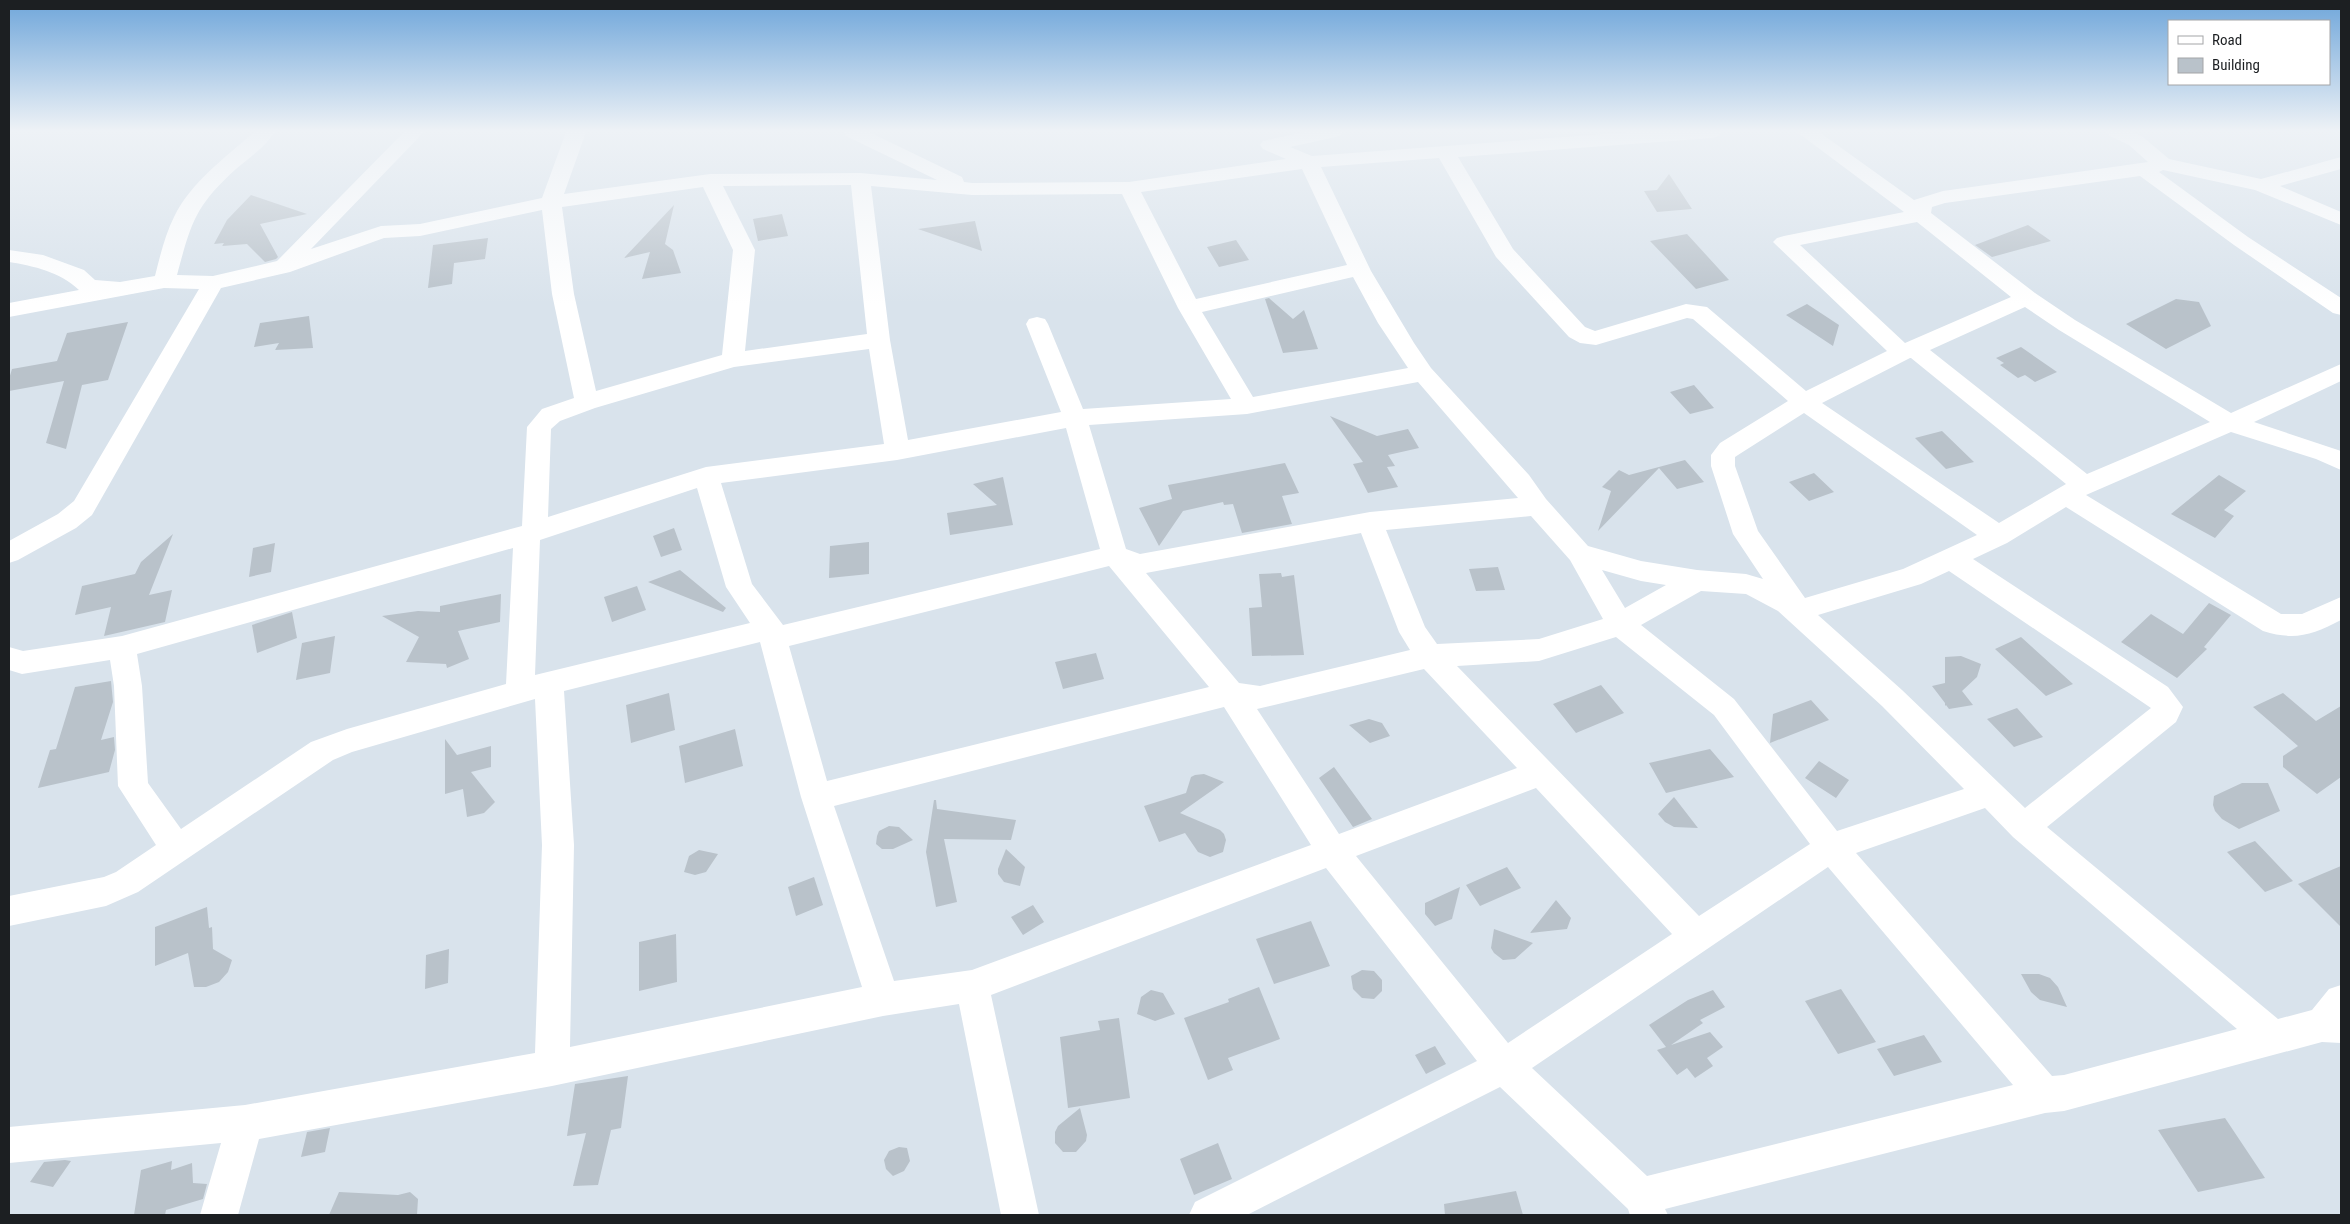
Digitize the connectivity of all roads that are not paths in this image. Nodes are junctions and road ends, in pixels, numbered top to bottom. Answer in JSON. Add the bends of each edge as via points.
{"nodes":[{"id":1,"x":205,"y":189,"type":"edge"},
{"id":2,"x":359,"y":189,"type":"edge"},
{"id":3,"x":556,"y":189,"type":"edge"},
{"id":4,"x":645,"y":189,"type":"edge"},
{"id":5,"x":714,"y":189,"type":"edge"},
{"id":6,"x":861,"y":189,"type":"edge"},
{"id":7,"x":1130,"y":189,"type":"edge"},
{"id":8,"x":1320,"y":189,"type":"edge"},
{"id":9,"x":1468,"y":189,"type":"edge"},
{"id":10,"x":1885,"y":189,"type":"edge"},
{"id":11,"x":1998,"y":189,"type":"edge"},
{"id":12,"x":2179,"y":189,"type":"edge"},
{"id":13,"x":2270,"y":189,"type":"edge"},
{"id":14,"x":552,"y":202,"type":"junction"},
{"id":15,"x":1921,"y":215,"type":"junction"},
{"id":16,"x":2341,"y":219,"type":"edge"},
{"id":17,"x":9,"y":256,"type":"edge"},
{"id":18,"x":282,"y":267,"type":"junction"},
{"id":19,"x":1357,"y":269,"type":"junction"},
{"id":20,"x":164,"y":281,"type":"junction"},
{"id":21,"x":213,"y":283,"type":"junction"},
{"id":22,"x":121,"y":288,"type":"junction"},
{"id":23,"x":2028,"y":298,"type":"junction"},
{"id":24,"x":1189,"y":308,"type":"junction"},
{"id":25,"x":2341,"y":308,"type":"edge"},
{"id":26,"x":9,"y":310,"type":"edge"},
{"id":27,"x":1037,"y":324,"type":"dead end"},
{"id":28,"x":878,"y":340,"type":"junction"},
{"id":29,"x":1908,"y":351,"type":"junction"},
{"id":30,"x":733,"y":360,"type":"junction"},
{"id":31,"x":2341,"y":372,"type":"edge"},
{"id":32,"x":1423,"y":373,"type":"junction"},
{"id":33,"x":588,"y":402,"type":"junction"},
{"id":34,"x":1804,"y":402,"type":"junction"},
{"id":35,"x":1247,"y":406,"type":"junction"},
{"id":36,"x":2269,"y":406,"type":"junction"},
{"id":37,"x":1075,"y":418,"type":"junction"},
{"id":38,"x":2230,"y":423,"type":"junction"},
{"id":39,"x":896,"y":451,"type":"junction"},
{"id":40,"x":2333,"y":457,"type":"edge"},
{"id":41,"x":706,"y":476,"type":"junction"},
{"id":42,"x":2075,"y":490,"type":"junction"},
{"id":43,"x":1537,"y":506,"type":"junction"},
{"id":44,"x":1370,"y":522,"type":"junction"},
{"id":45,"x":47,"y":531,"type":"junction"},
{"id":46,"x":531,"y":532,"type":"junction"},
{"id":47,"x":1998,"y":536,"type":"junction"},
{"id":48,"x":9,"y":542,"type":"edge"},
{"id":49,"x":9,"y":553,"type":"edge"},
{"id":50,"x":1579,"y":553,"type":"junction"},
{"id":51,"x":1116,"y":555,"type":"junction"},
{"id":52,"x":1952,"y":559,"type":"junction"},
{"id":53,"x":1696,"y":580,"type":"junction"},
{"id":54,"x":1793,"y":607,"type":"junction"},
{"id":55,"x":2341,"y":608,"type":"edge"},
{"id":56,"x":1620,"y":624,"type":"junction"},
{"id":57,"x":770,"y":629,"type":"junction"},
{"id":58,"x":122,"y":647,"type":"junction"},
{"id":59,"x":1430,"y":656,"type":"junction"},
{"id":60,"x":9,"y":658,"type":"edge"},
{"id":61,"x":534,"y":687,"type":"junction"},
{"id":62,"x":1231,"y":694,"type":"junction"},
{"id":63,"x":1540,"y":773,"type":"junction"},
{"id":64,"x":1991,"y":793,"type":"junction"},
{"id":65,"x":816,"y":797,"type":"junction"},
{"id":66,"x":2024,"y":827,"type":"junction"},
{"id":67,"x":1832,"y":847,"type":"junction"},
{"id":68,"x":177,"y":850,"type":"junction"},
{"id":69,"x":1332,"y":852,"type":"junction"},
{"id":70,"x":9,"y":911,"type":"edge"},
{"id":71,"x":1698,"y":938,"type":"junction"},
{"id":72,"x":972,"y":986,"type":"junction"},
{"id":73,"x":883,"y":999,"type":"junction"},
{"id":74,"x":2335,"y":1018,"type":"edge"},
{"id":75,"x":2273,"y":1037,"type":"junction"},
{"id":76,"x":1504,"y":1066,"type":"junction"},
{"id":77,"x":552,"y":1068,"type":"junction"},
{"id":78,"x":2045,"y":1095,"type":"junction"},
{"id":79,"x":245,"y":1123,"type":"junction"},
{"id":80,"x":9,"y":1145,"type":"edge"},
{"id":81,"x":1645,"y":1206,"type":"edge"},
{"id":82,"x":219,"y":1215,"type":"edge"},
{"id":83,"x":1020,"y":1215,"type":"edge"},
{"id":84,"x":1208,"y":1215,"type":"edge"}],
"edges":[{"from":1,"to":20,"type":"street","via":[[182,222]]},
{"from":2,"to":18,"type":"street"},
{"from":3,"to":14,"type":"street"},
{"from":4,"to":14,"type":"street"},
{"from":5,"to":30,"type":"street","via":[[744,250]]},
{"from":6,"to":28,"type":"street"},
{"from":7,"to":24,"type":"street"},
{"from":8,"to":19,"type":"street"},
{"from":9,"to":34,"type":"street","via":[[1504,252],[1577,332],[1596,338],[1693,310],[1707,317]]},
{"from":10,"to":15,"type":"street"},
{"from":11,"to":15,"type":"street","via":[[1922,203]]},
{"from":12,"to":25,"type":"street","via":[[2241,241]]},
{"from":13,"to":16,"type":"street"},
{"from":14,"to":18,"type":"street","via":[[420,230],[381,232]]},
{"from":14,"to":33,"type":"street","via":[[563,294]]},
{"from":15,"to":23,"type":"street"},
{"from":15,"to":29,"type":"street","via":[[1784,242]]},
{"from":17,"to":22,"type":"street","via":[[34,260],[76,275],[90,287]]},
{"from":18,"to":21,"type":"street"},
{"from":19,"to":24,"type":"street"},
{"from":19,"to":32,"type":"street"},
{"from":20,"to":21,"type":"street"},
{"from":20,"to":22,"type":"street"},
{"from":21,"to":45,"type":"street","via":[[90,498],[76,514]]},
{"from":22,"to":26,"type":"street"},
{"from":23,"to":29,"type":"street"},
{"from":23,"to":38,"type":"street","via":[[2067,326]]},
{"from":24,"to":35,"type":"street"},
{"from":27,"to":37,"type":"street"},
{"from":28,"to":30,"type":"street"},
{"from":28,"to":39,"type":"street"},
{"from":29,"to":34,"type":"street"},
{"from":29,"to":42,"type":"street"},
{"from":30,"to":33,"type":"street"},
{"from":31,"to":36,"type":"street"},
{"from":32,"to":35,"type":"street"},
{"from":32,"to":43,"type":"street","via":[[1520,481]]},
{"from":33,"to":46,"type":"street","via":[[551,415],[539,426]]},
{"from":34,"to":47,"type":"street"},
{"from":34,"to":54,"type":"street","via":[[1723,455],[1723,466],[1746,534]]},
{"from":35,"to":37,"type":"street"},
{"from":36,"to":38,"type":"street"},
{"from":36,"to":40,"type":"street"},
{"from":37,"to":39,"type":"street"},
{"from":37,"to":51,"type":"street"},
{"from":38,"to":40,"type":"street"},
{"from":38,"to":42,"type":"street"},
{"from":39,"to":41,"type":"street"},
{"from":41,"to":46,"type":"street"},
{"from":41,"to":57,"type":"street","via":[[740,587]]},
{"from":42,"to":47,"type":"street"},
{"from":42,"to":55,"type":"street","via":[[2273,623],[2298,628]]},
{"from":43,"to":44,"type":"street"},
{"from":43,"to":50,"type":"street"},
{"from":44,"to":51,"type":"street","via":[[1139,564]]},
{"from":44,"to":59,"type":"street","via":[[1414,632]]},
{"from":45,"to":48,"type":"street"},
{"from":45,"to":49,"type":"street"},
{"from":46,"to":58,"type":"street"},
{"from":46,"to":61,"type":"street"},
{"from":47,"to":52,"type":"street"},
{"from":50,"to":53,"type":"street","via":[[1620,566]]},
{"from":50,"to":56,"type":"street"},
{"from":51,"to":57,"type":"street","via":[[776,638]]},
{"from":51,"to":62,"type":"street"},
{"from":52,"to":54,"type":"street","via":[[1911,577]]},
{"from":52,"to":66,"type":"street","via":[[2158,695],[2168,707],[2166,713]]},
{"from":53,"to":54,"type":"street","via":[[1746,584],[1762,589]]},
{"from":53,"to":56,"type":"street"},
{"from":54,"to":64,"type":"street"},
{"from":56,"to":59,"type":"street","via":[[1539,650]]},
{"from":56,"to":67,"type":"street","via":[[1724,707]]},
{"from":57,"to":61,"type":"street"},
{"from":57,"to":65,"type":"street"},
{"from":58,"to":60,"type":"street","via":[[22,663]]},
{"from":58,"to":68,"type":"street","via":[[128,686],[133,786]]},
{"from":59,"to":62,"type":"street","via":[[1260,698]]},
{"from":59,"to":63,"type":"street"},
{"from":61,"to":68,"type":"street","via":[[322,751]]},
{"from":61,"to":77,"type":"street","via":[[558,845]]},
{"from":62,"to":65,"type":"street"},
{"from":62,"to":69,"type":"street"},
{"from":63,"to":69,"type":"street"},
{"from":63,"to":71,"type":"street"},
{"from":64,"to":66,"type":"street"},
{"from":64,"to":67,"type":"street"},
{"from":65,"to":73,"type":"street"},
{"from":66,"to":75,"type":"street"},
{"from":67,"to":71,"type":"street"},
{"from":67,"to":78,"type":"street"},
{"from":68,"to":70,"type":"street","via":[[127,882],[106,891]]},
{"from":69,"to":72,"type":"street"},
{"from":69,"to":76,"type":"street"},
{"from":71,"to":76,"type":"street"},
{"from":72,"to":73,"type":"street"},
{"from":72,"to":83,"type":"street"},
{"from":73,"to":77,"type":"street"},
{"from":74,"to":75,"type":"street"},
{"from":75,"to":78,"type":"street","via":[[2064,1093]]},
{"from":76,"to":81,"type":"street"},
{"from":76,"to":84,"type":"street"},
{"from":77,"to":79,"type":"street"},
{"from":78,"to":81,"type":"street"},
{"from":79,"to":80,"type":"street"},
{"from":79,"to":82,"type":"street"}]}
